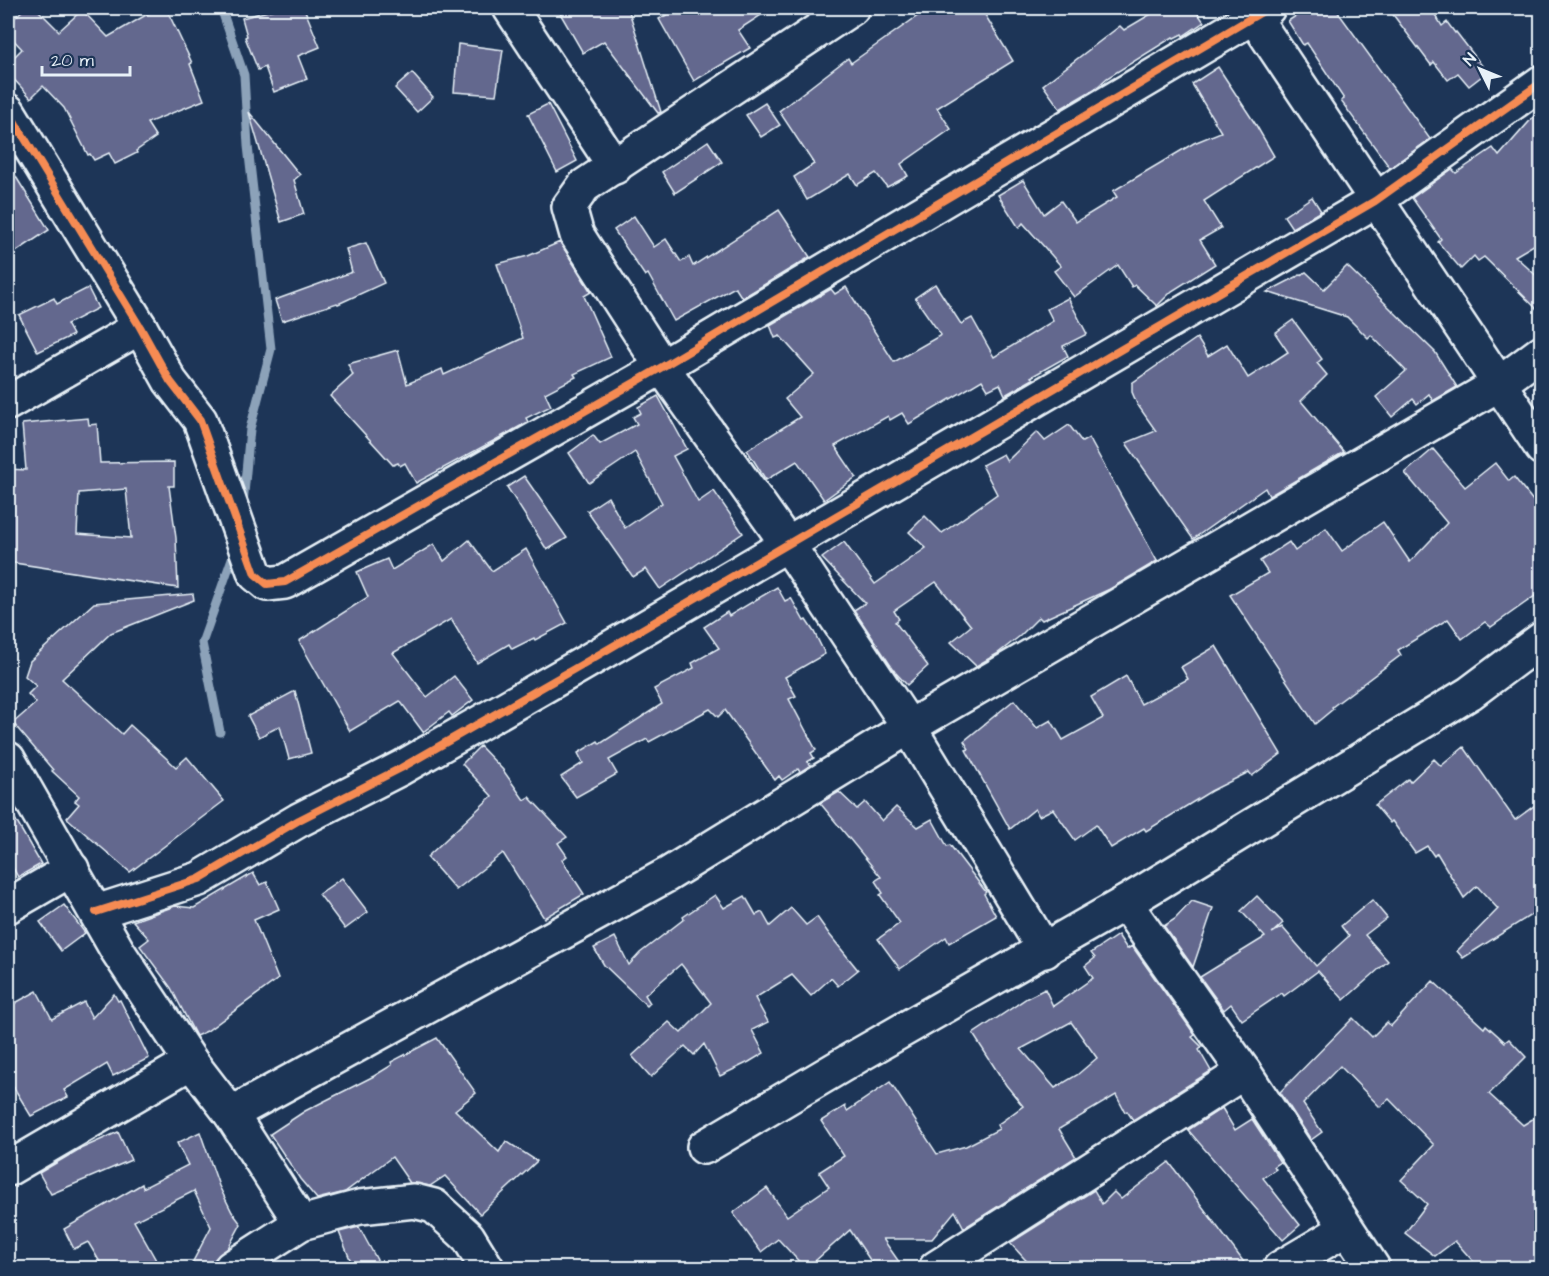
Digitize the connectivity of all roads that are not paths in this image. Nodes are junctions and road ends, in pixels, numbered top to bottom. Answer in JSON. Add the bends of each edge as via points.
{"nodes":[{"id":1,"x":510,"y":8,"type":"edge"},
{"id":2,"x":852,"y":8,"type":"edge"},
{"id":3,"x":1256,"y":11,"type":"edge"},
{"id":4,"x":1542,"y":82,"type":"edge"},
{"id":5,"x":10,"y":122,"type":"edge"},
{"id":6,"x":615,"y":167,"type":"junction"},
{"id":7,"x":1375,"y":201,"type":"junction"},
{"id":8,"x":140,"y":327,"type":"junction"},
{"id":9,"x":1542,"y":352,"type":"edge"},
{"id":10,"x":662,"y":367,"type":"junction"},
{"id":11,"x":1498,"y":384,"type":"junction"},
{"id":12,"x":8,"y":403,"type":"edge"},
{"id":13,"x":1542,"y":448,"type":"edge"},
{"id":14,"x":788,"y":544,"type":"junction"},
{"id":15,"x":1542,"y":639,"type":"edge"},
{"id":16,"x":909,"y":728,"type":"junction"},
{"id":17,"x":8,"y":759,"type":"edge"},
{"id":18,"x":72,"y":869,"type":"junction"},
{"id":19,"x":1125,"y":903,"type":"junction"},
{"id":20,"x":8,"y":906,"type":"edge"},
{"id":21,"x":96,"y":912,"type":"junction"},
{"id":22,"x":1045,"y":951,"type":"junction"},
{"id":23,"x":191,"y":1062,"type":"junction"},
{"id":24,"x":1244,"y":1072,"type":"junction"},
{"id":25,"x":231,"y":1114,"type":"junction"},
{"id":26,"x":704,"y":1147,"type":"dead end"},
{"id":27,"x":8,"y":1169,"type":"edge"},
{"id":28,"x":301,"y":1224,"type":"junction"},
{"id":29,"x":1346,"y":1229,"type":"junction"},
{"id":30,"x":231,"y":1269,"type":"edge"},
{"id":31,"x":487,"y":1269,"type":"edge"},
{"id":32,"x":936,"y":1269,"type":"edge"},
{"id":33,"x":1280,"y":1269,"type":"edge"},
{"id":34,"x":1373,"y":1269,"type":"edge"}],
"edges":[{"from":1,"to":6,"type":"street"},
{"from":2,"to":6,"type":"street"},
{"from":3,"to":7,"type":"street"},
{"from":3,"to":10,"type":"street"},
{"from":4,"to":7,"type":"street"},
{"from":5,"to":8,"type":"street"},
{"from":6,"to":10,"type":"street","via":[[584,186],[570,207],[577,235]]},
{"from":7,"to":11,"type":"street"},
{"from":7,"to":14,"type":"street"},
{"from":8,"to":10,"type":"street","via":[[170,381],[200,420],[255,574],[267,584],[285,582]]},
{"from":8,"to":12,"type":"street"},
{"from":9,"to":11,"type":"street"},
{"from":10,"to":14,"type":"street"},
{"from":11,"to":13,"type":"street"},
{"from":11,"to":16,"type":"street"},
{"from":14,"to":16,"type":"street"},
{"from":14,"to":21,"type":"street","via":[[411,762],[299,820],[199,879]]},
{"from":15,"to":19,"type":"street","via":[[1470,693]]},
{"from":16,"to":22,"type":"street"},
{"from":16,"to":25,"type":"street","via":[[668,875]]},
{"from":17,"to":18,"type":"street"},
{"from":18,"to":20,"type":"street"},
{"from":18,"to":21,"type":"street"},
{"from":19,"to":22,"type":"street"},
{"from":19,"to":24,"type":"street"},
{"from":21,"to":23,"type":"street"},
{"from":22,"to":26,"type":"street"},
{"from":23,"to":25,"type":"street"},
{"from":23,"to":27,"type":"street"},
{"from":24,"to":29,"type":"street"},
{"from":24,"to":32,"type":"street"},
{"from":25,"to":28,"type":"street"},
{"from":28,"to":30,"type":"street"},
{"from":28,"to":31,"type":"street","via":[[360,1207],[414,1201],[434,1206],[468,1237]]},
{"from":29,"to":33,"type":"street"},
{"from":29,"to":34,"type":"street"}]}
